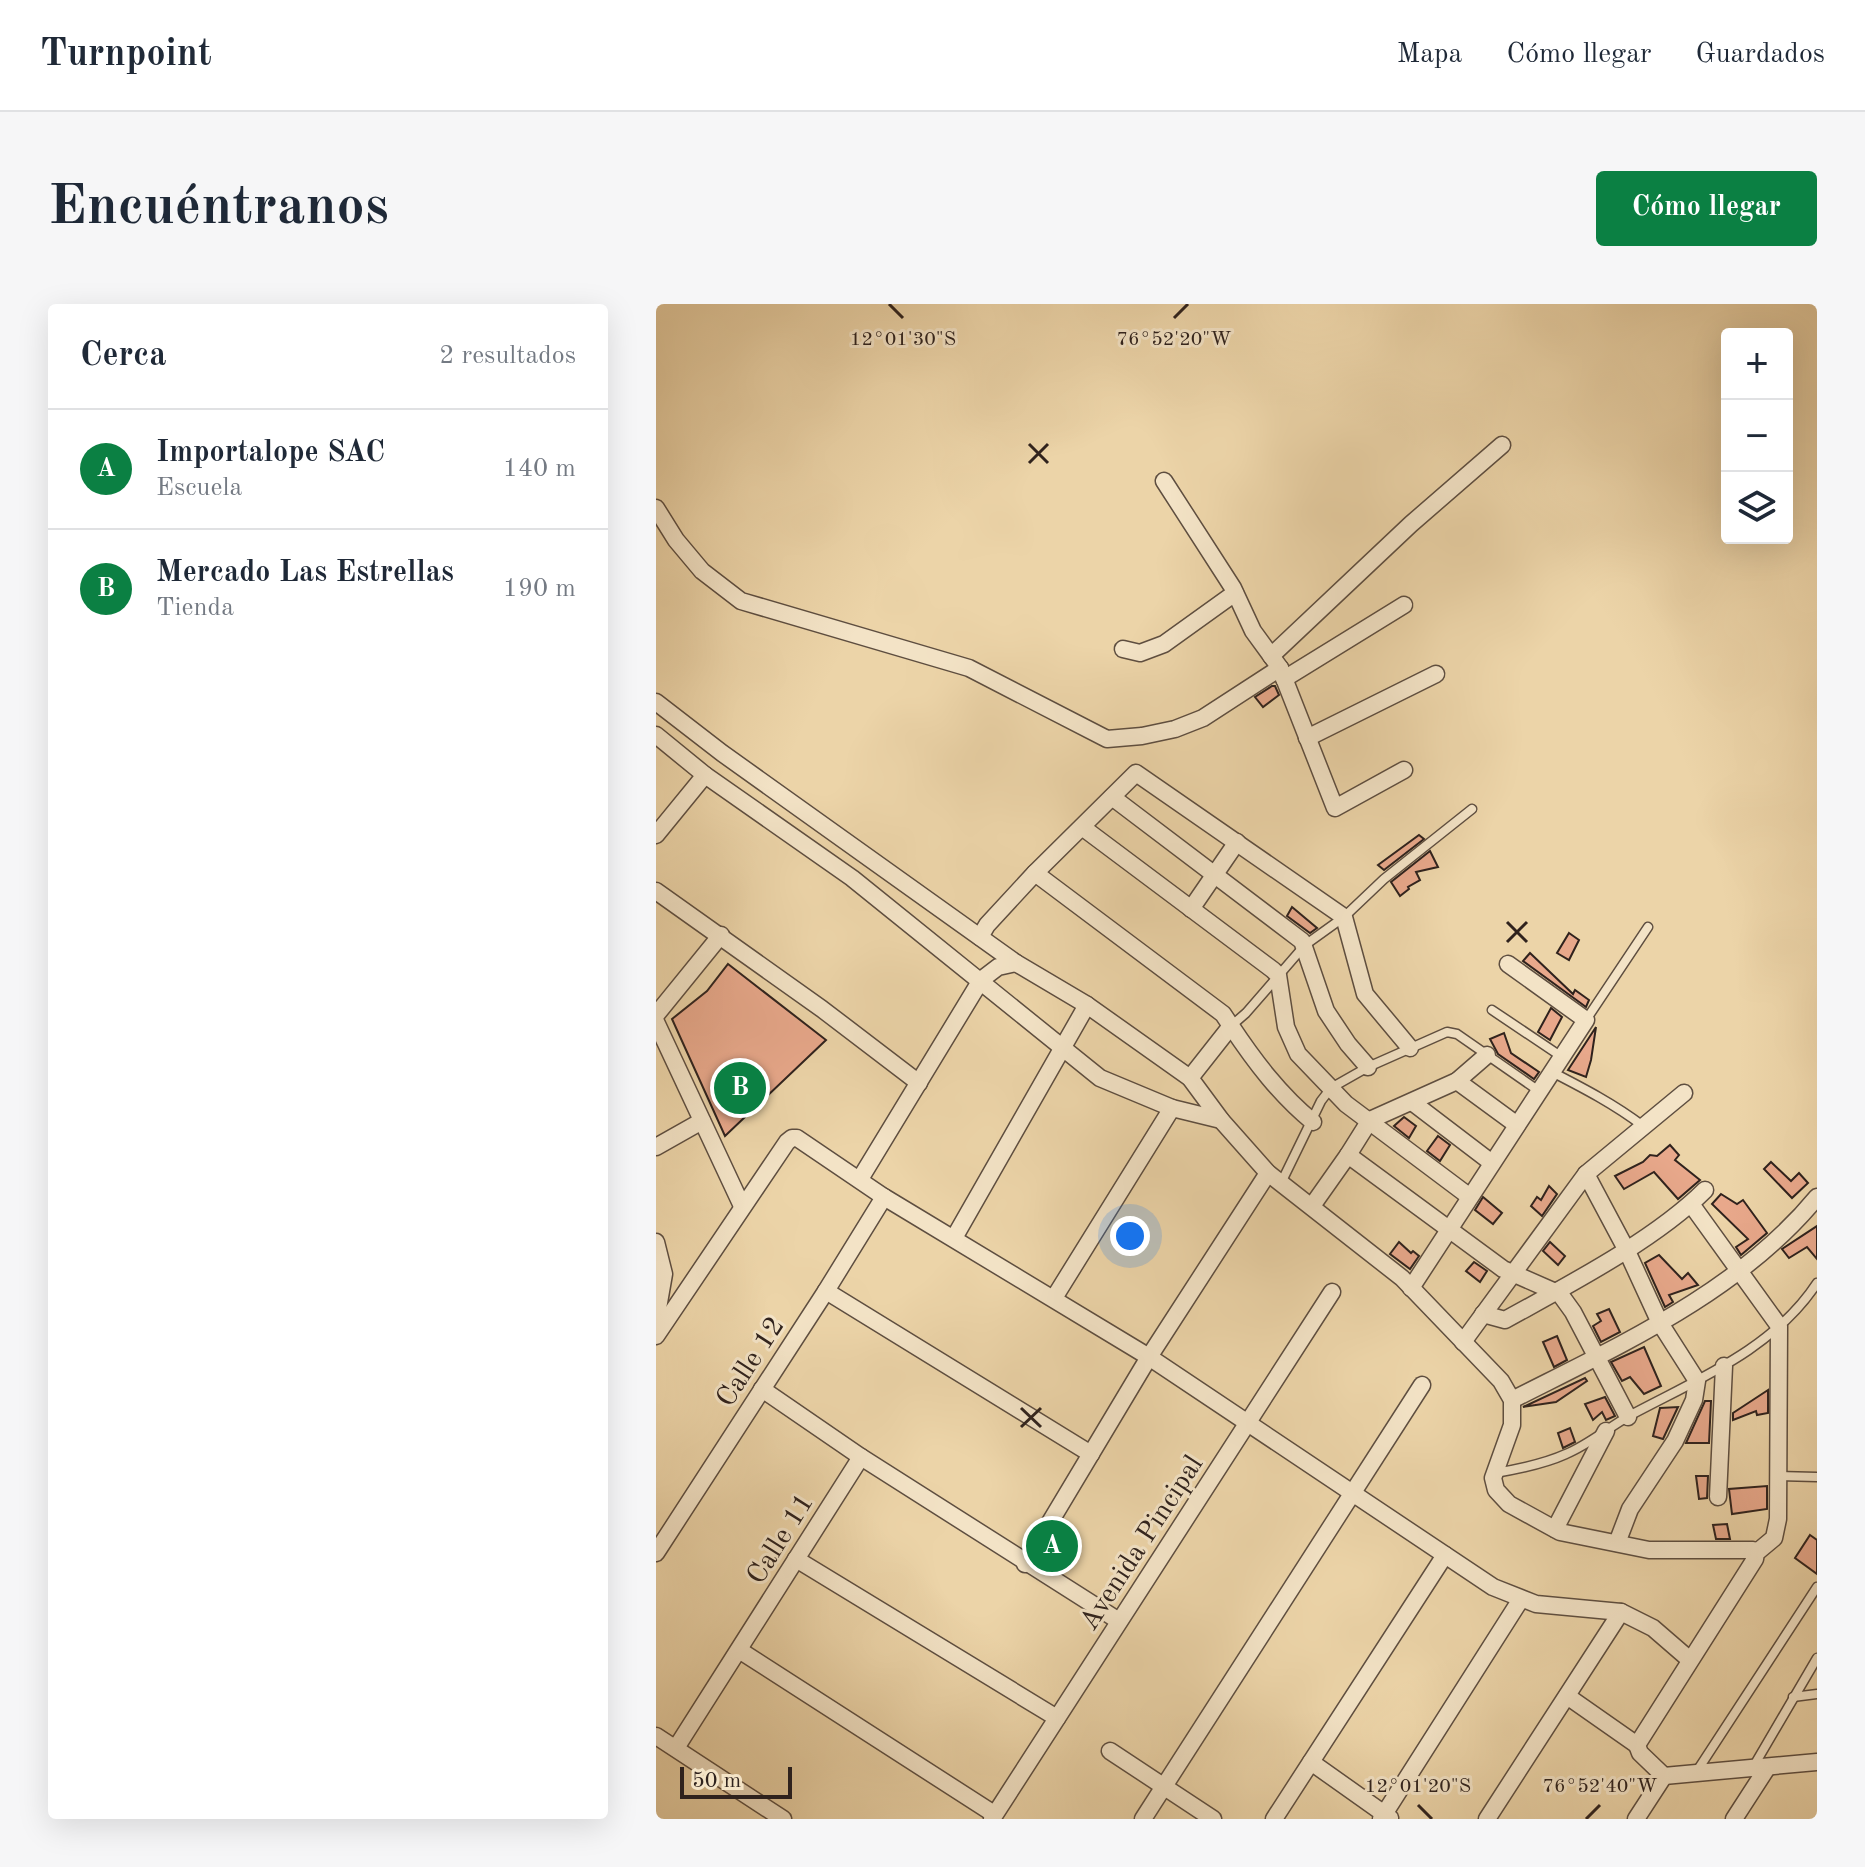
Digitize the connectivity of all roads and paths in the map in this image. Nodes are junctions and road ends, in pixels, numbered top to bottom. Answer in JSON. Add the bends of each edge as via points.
{"nodes":[{"id":1,"x":1502,"y":445,"type":"dead end"},
{"id":2,"x":1164,"y":481,"type":"dead end"},
{"id":3,"x":656,"y":508,"type":"edge"},
{"id":4,"x":1235,"y":593,"type":"junction"},
{"id":5,"x":1404,"y":605,"type":"dead end"},
{"id":6,"x":1123,"y":649,"type":"dead end"},
{"id":7,"x":1279,"y":667,"type":"junction"},
{"id":8,"x":1436,"y":674,"type":"dead end"},
{"id":9,"x":656,"y":702,"type":"edge"},
{"id":10,"x":656,"y":735,"type":"edge"},
{"id":11,"x":1307,"y":738,"type":"junction"},
{"id":12,"x":1404,"y":770,"type":"dead end"},
{"id":13,"x":705,"y":775,"type":"junction"},
{"id":14,"x":1112,"y":797,"type":"junction"},
{"id":15,"x":1472,"y":809,"type":"dead end"},
{"id":16,"x":1082,"y":827,"type":"junction"},
{"id":17,"x":656,"y":835,"type":"edge"},
{"id":18,"x":1237,"y":842,"type":"junction"},
{"id":19,"x":1035,"y":873,"type":"junction"},
{"id":20,"x":1215,"y":875,"type":"junction"},
{"id":21,"x":656,"y":891,"type":"edge"},
{"id":22,"x":1191,"y":909,"type":"junction"},
{"id":23,"x":1344,"y":917,"type":"junction"},
{"id":24,"x":1648,"y":927,"type":"dead end"},
{"id":25,"x":721,"y":935,"type":"junction"},
{"id":26,"x":980,"y":937,"type":"junction"},
{"id":27,"x":1305,"y":945,"type":"junction"},
{"id":28,"x":1016,"y":963,"type":"junction"},
{"id":29,"x":1508,"y":964,"type":"dead end"},
{"id":30,"x":1278,"y":975,"type":"junction"},
{"id":31,"x":981,"y":980,"type":"junction"},
{"id":32,"x":1087,"y":1005,"type":"junction"},
{"id":33,"x":1492,"y":1010,"type":"dead end"},
{"id":34,"x":656,"y":1015,"type":"edge"},
{"id":35,"x":1586,"y":1020,"type":"junction"},
{"id":36,"x":656,"y":1022,"type":"edge"},
{"id":37,"x":1231,"y":1026,"type":"junction"},
{"id":38,"x":1063,"y":1048,"type":"junction"},
{"id":39,"x":1410,"y":1048,"type":"junction"},
{"id":40,"x":1487,"y":1055,"type":"junction"},
{"id":41,"x":1562,"y":1057,"type":"junction"},
{"id":42,"x":1368,"y":1067,"type":"junction"},
{"id":43,"x":1552,"y":1072,"type":"junction"},
{"id":44,"x":1190,"y":1078,"type":"junction"},
{"id":45,"x":1457,"y":1081,"type":"junction"},
{"id":46,"x":919,"y":1083,"type":"junction"},
{"id":47,"x":1331,"y":1088,"type":"junction"},
{"id":48,"x":1539,"y":1091,"type":"junction"},
{"id":49,"x":1684,"y":1093,"type":"dead end"},
{"id":50,"x":1412,"y":1102,"type":"junction"},
{"id":51,"x":1172,"y":1108,"type":"junction"},
{"id":52,"x":1221,"y":1120,"type":"junction"},
{"id":53,"x":1370,"y":1120,"type":"junction"},
{"id":54,"x":702,"y":1121,"type":"junction"},
{"id":55,"x":1313,"y":1122,"type":"junction"},
{"id":56,"x":1517,"y":1125,"type":"junction"},
{"id":57,"x":1643,"y":1126,"type":"junction"},
{"id":58,"x":656,"y":1147,"type":"edge"},
{"id":59,"x":1348,"y":1155,"type":"junction"},
{"id":60,"x":1492,"y":1163,"type":"junction"},
{"id":61,"x":1586,"y":1174,"type":"junction"},
{"id":62,"x":1274,"y":1178,"type":"junction"},
{"id":63,"x":860,"y":1179,"type":"junction"},
{"id":64,"x":1705,"y":1190,"type":"dead end"},
{"id":65,"x":884,"y":1197,"type":"junction"},
{"id":66,"x":1470,"y":1197,"type":"junction"},
{"id":67,"x":1817,"y":1197,"type":"edge"},
{"id":68,"x":1691,"y":1204,"type":"junction"},
{"id":69,"x":742,"y":1206,"type":"junction"},
{"id":70,"x":1312,"y":1206,"type":"junction"},
{"id":71,"x":1449,"y":1229,"type":"junction"},
{"id":72,"x":954,"y":1238,"type":"junction"},
{"id":73,"x":656,"y":1242,"type":"edge"},
{"id":74,"x":1626,"y":1249,"type":"junction"},
{"id":75,"x":1740,"y":1270,"type":"junction"},
{"id":76,"x":1512,"y":1274,"type":"junction"},
{"id":77,"x":660,"y":1275,"type":"edge"},
{"id":78,"x":1817,"y":1283,"type":"edge"},
{"id":79,"x":1411,"y":1288,"type":"junction"},
{"id":80,"x":826,"y":1291,"type":"junction"},
{"id":81,"x":1556,"y":1291,"type":"junction"},
{"id":82,"x":1332,"y":1292,"type":"dead end"},
{"id":83,"x":1054,"y":1298,"type":"junction"},
{"id":84,"x":1483,"y":1314,"type":"junction"},
{"id":85,"x":656,"y":1320,"type":"edge"},
{"id":86,"x":1660,"y":1323,"type":"junction"},
{"id":87,"x":1779,"y":1326,"type":"junction"},
{"id":88,"x":656,"y":1336,"type":"edge"},
{"id":89,"x":1463,"y":1342,"type":"junction"},
{"id":90,"x":1149,"y":1357,"type":"junction"},
{"id":91,"x":1596,"y":1357,"type":"junction"},
{"id":92,"x":1724,"y":1366,"type":"junction"},
{"id":93,"x":1697,"y":1381,"type":"junction"},
{"id":94,"x":1422,"y":1385,"type":"dead end"},
{"id":95,"x":762,"y":1389,"type":"junction"},
{"id":96,"x":1512,"y":1400,"type":"junction"},
{"id":97,"x":1628,"y":1417,"type":"junction"},
{"id":98,"x":1247,"y":1424,"type":"junction"},
{"id":99,"x":1606,"y":1431,"type":"junction"},
{"id":100,"x":1091,"y":1454,"type":"junction"},
{"id":101,"x":861,"y":1457,"type":"junction"},
{"id":102,"x":1494,"y":1473,"type":"junction"},
{"id":103,"x":1778,"y":1476,"type":"junction"},
{"id":104,"x":1817,"y":1477,"type":"edge"},
{"id":105,"x":1353,"y":1492,"type":"junction"},
{"id":106,"x":1718,"y":1497,"type":"dead end"},
{"id":107,"x":1555,"y":1529,"type":"junction"},
{"id":108,"x":1617,"y":1543,"type":"junction"},
{"id":109,"x":656,"y":1553,"type":"edge"},
{"id":110,"x":1756,"y":1553,"type":"junction"},
{"id":111,"x":1445,"y":1555,"type":"junction"},
{"id":112,"x":796,"y":1559,"type":"junction"},
{"id":113,"x":1025,"y":1564,"type":"junction"},
{"id":114,"x":1817,"y":1587,"type":"edge"},
{"id":115,"x":1521,"y":1599,"type":"junction"},
{"id":116,"x":1621,"y":1612,"type":"junction"},
{"id":117,"x":1119,"y":1621,"type":"junction"},
{"id":118,"x":739,"y":1650,"type":"junction"},
{"id":119,"x":1817,"y":1658,"type":"edge"},
{"id":120,"x":1690,"y":1660,"type":"junction"},
{"id":121,"x":1817,"y":1694,"type":"edge"},
{"id":122,"x":1567,"y":1696,"type":"junction"},
{"id":123,"x":1793,"y":1697,"type":"junction"},
{"id":124,"x":1057,"y":1718,"type":"junction"},
{"id":125,"x":656,"y":1736,"type":"edge"},
{"id":126,"x":1637,"y":1745,"type":"junction"},
{"id":127,"x":676,"y":1748,"type":"junction"},
{"id":128,"x":1110,"y":1751,"type":"dead end"},
{"id":129,"x":1311,"y":1762,"type":"junction"},
{"id":130,"x":1817,"y":1762,"type":"edge"},
{"id":131,"x":1759,"y":1769,"type":"junction"},
{"id":132,"x":1696,"y":1773,"type":"junction"},
{"id":133,"x":1664,"y":1776,"type":"junction"},
{"id":134,"x":1164,"y":1787,"type":"junction"},
{"id":135,"x":993,"y":1817,"type":"edge"},
{"id":136,"x":1386,"y":1817,"type":"edge"},
{"id":137,"x":783,"y":1819,"type":"edge"},
{"id":138,"x":1143,"y":1819,"type":"edge"},
{"id":139,"x":1213,"y":1819,"type":"edge"},
{"id":140,"x":1274,"y":1819,"type":"edge"},
{"id":141,"x":1487,"y":1819,"type":"edge"},
{"id":142,"x":1636,"y":1819,"type":"edge"},
{"id":143,"x":1734,"y":1819,"type":"edge"}],
"edges":[{"from":1,"to":7,"type":"street","via":[[1399,534]]},
{"from":2,"to":4,"type":"street"},
{"from":3,"to":7,"type":"street","via":[[702,571],[741,601],[969,668],[1107,739],[1175,729],[1203,718]]},
{"from":4,"to":6,"type":"street","via":[[1164,644],[1140,653]]},
{"from":4,"to":7,"type":"street"},
{"from":5,"to":7,"type":"street"},
{"from":7,"to":11,"type":"street"},
{"from":8,"to":11,"type":"street"},
{"from":9,"to":26,"type":"street"},
{"from":10,"to":13,"type":"street"},
{"from":11,"to":12,"type":"street","via":[[1335,808]]},
{"from":13,"to":17,"type":"street"},
{"from":13,"to":31,"type":"street","via":[[852,878]]},
{"from":14,"to":16,"type":"street"},
{"from":14,"to":18,"type":"street","via":[[1136,773]]},
{"from":14,"to":20,"type":"street"},
{"from":15,"to":23,"type":"lane"},
{"from":16,"to":19,"type":"street"},
{"from":16,"to":22,"type":"street"},
{"from":18,"to":20,"type":"street"},
{"from":18,"to":23,"type":"street"},
{"from":19,"to":26,"type":"street"},
{"from":19,"to":37,"type":"street","via":[[1223,1014]]},
{"from":20,"to":22,"type":"street"},
{"from":20,"to":27,"type":"street"},
{"from":21,"to":25,"type":"street"},
{"from":22,"to":30,"type":"street"},
{"from":23,"to":27,"type":"lane"},
{"from":23,"to":39,"type":"street","via":[[1365,994]]},
{"from":24,"to":35,"type":"lane"},
{"from":25,"to":34,"type":"street"},
{"from":25,"to":46,"type":"street"},
{"from":26,"to":28,"type":"street"},
{"from":27,"to":30,"type":"lane"},
{"from":27,"to":42,"type":"street","via":[[1326,1011]]},
{"from":28,"to":31,"type":"street","via":[[998,967]]},
{"from":28,"to":32,"type":"street"},
{"from":29,"to":35,"type":"street"},
{"from":30,"to":37,"type":"lane"},
{"from":30,"to":47,"type":"street","via":[[1286,1027],[1298,1054]]},
{"from":31,"to":38,"type":"street"},
{"from":31,"to":46,"type":"street"},
{"from":32,"to":38,"type":"street"},
{"from":32,"to":44,"type":"street"},
{"from":33,"to":41,"type":"lane"},
{"from":35,"to":41,"type":"street"},
{"from":36,"to":54,"type":"street"},
{"from":37,"to":44,"type":"street"},
{"from":37,"to":55,"type":"street","via":[[1291,1104]]},
{"from":38,"to":51,"type":"street","via":[[1100,1078]]},
{"from":38,"to":72,"type":"street"},
{"from":39,"to":40,"type":"lane","via":[[1447,1032]]},
{"from":39,"to":42,"type":"lane"},
{"from":40,"to":45,"type":"street"},
{"from":40,"to":48,"type":"lane"},
{"from":41,"to":43,"type":"street"},
{"from":42,"to":47,"type":"lane"},
{"from":43,"to":48,"type":"street"},
{"from":43,"to":57,"type":"lane","via":[[1614,1104]]},
{"from":44,"to":52,"type":"street"},
{"from":45,"to":50,"type":"street"},
{"from":45,"to":56,"type":"street"},
{"from":46,"to":63,"type":"street"},
{"from":47,"to":53,"type":"street"},
{"from":47,"to":55,"type":"lane"},
{"from":48,"to":56,"type":"street"},
{"from":49,"to":57,"type":"street"},
{"from":50,"to":53,"type":"street"},
{"from":50,"to":60,"type":"street"},
{"from":51,"to":52,"type":"street"},
{"from":51,"to":83,"type":"street"},
{"from":52,"to":62,"type":"street"},
{"from":53,"to":59,"type":"street"},
{"from":53,"to":66,"type":"street"},
{"from":54,"to":58,"type":"street"},
{"from":54,"to":69,"type":"street"},
{"from":55,"to":62,"type":"lane"},
{"from":56,"to":60,"type":"street"},
{"from":57,"to":61,"type":"street"},
{"from":59,"to":70,"type":"street"},
{"from":59,"to":71,"type":"street"},
{"from":60,"to":66,"type":"street"},
{"from":61,"to":74,"type":"street"},
{"from":61,"to":76,"type":"street"},
{"from":62,"to":70,"type":"street"},
{"from":62,"to":90,"type":"street"},
{"from":63,"to":65,"type":"street"},
{"from":63,"to":69,"type":"street","via":[[792,1138]]},
{"from":64,"to":68,"type":"street"},
{"from":65,"to":72,"type":"street"},
{"from":65,"to":80,"type":"street","name":"Calle 12"},
{"from":66,"to":71,"type":"street"},
{"from":67,"to":75,"type":"street"},
{"from":68,"to":74,"type":"street"},
{"from":68,"to":75,"type":"street"},
{"from":69,"to":88,"type":"street"},
{"from":70,"to":79,"type":"street"},
{"from":71,"to":76,"type":"street"},
{"from":71,"to":79,"type":"street"},
{"from":72,"to":83,"type":"street"},
{"from":73,"to":77,"type":"street"},
{"from":74,"to":81,"type":"street"},
{"from":74,"to":86,"type":"street"},
{"from":75,"to":86,"type":"street"},
{"from":75,"to":87,"type":"street"},
{"from":76,"to":81,"type":"street"},
{"from":76,"to":84,"type":"street"},
{"from":77,"to":85,"type":"street"},
{"from":78,"to":87,"type":"lane"},
{"from":79,"to":89,"type":"street"},
{"from":80,"to":95,"type":"street","name":"Calle 12"},
{"from":80,"to":100,"type":"street"},
{"from":81,"to":84,"type":"street","via":[[1505,1320]]},
{"from":81,"to":91,"type":"street"},
{"from":82,"to":98,"type":"street","name":"Avenida Pincipal"},
{"from":83,"to":90,"type":"street"},
{"from":84,"to":89,"type":"street"},
{"from":86,"to":91,"type":"street"},
{"from":86,"to":93,"type":"street"},
{"from":87,"to":92,"type":"lane"},
{"from":87,"to":103,"type":"street"},
{"from":89,"to":96,"type":"street"},
{"from":90,"to":98,"type":"street"},
{"from":90,"to":100,"type":"street"},
{"from":91,"to":96,"type":"street"},
{"from":91,"to":97,"type":"street"},
{"from":92,"to":93,"type":"lane"},
{"from":92,"to":106,"type":"street"},
{"from":93,"to":97,"type":"lane"},
{"from":93,"to":108,"type":"street","via":[[1675,1441],[1630,1509]]},
{"from":94,"to":105,"type":"street"},
{"from":95,"to":101,"type":"street"},
{"from":95,"to":109,"type":"street","name":"Calle 12"},
{"from":96,"to":102,"type":"street","via":[[1512,1425]]},
{"from":97,"to":99,"type":"lane"},
{"from":98,"to":105,"type":"street"},
{"from":98,"to":117,"type":"street","name":"Avenida Pincipal"},
{"from":99,"to":102,"type":"lane","via":[[1567,1454]]},
{"from":99,"to":107,"type":"street"},
{"from":100,"to":113,"type":"street"},
{"from":101,"to":112,"type":"street","name":"Calle 11"},
{"from":101,"to":113,"type":"street"},
{"from":102,"to":107,"type":"street","via":[[1496,1490],[1509,1504]]},
{"from":103,"to":104,"type":"lane"},
{"from":103,"to":110,"type":"street","via":[[1774,1538]]},
{"from":105,"to":111,"type":"street"},
{"from":105,"to":134,"type":"street"},
{"from":107,"to":108,"type":"street"},
{"from":108,"to":110,"type":"street","via":[[1649,1550]]},
{"from":110,"to":120,"type":"street"},
{"from":111,"to":115,"type":"street"},
{"from":111,"to":129,"type":"street"},
{"from":112,"to":118,"type":"street","name":"Calle 11"},
{"from":112,"to":124,"type":"street"},
{"from":113,"to":117,"type":"street"},
{"from":114,"to":132,"type":"lane"},
{"from":115,"to":116,"type":"street"},
{"from":115,"to":136,"type":"street"},
{"from":116,"to":120,"type":"street","via":[[1653,1628]]},
{"from":116,"to":122,"type":"street"},
{"from":117,"to":124,"type":"street","name":"Avenida Pincipal"},
{"from":118,"to":127,"type":"street","name":"Calle 11"},
{"from":118,"to":135,"type":"street"},
{"from":119,"to":123,"type":"lane"},
{"from":120,"to":126,"type":"street"},
{"from":121,"to":123,"type":"lane"},
{"from":122,"to":126,"type":"street"},
{"from":122,"to":141,"type":"street"},
{"from":123,"to":131,"type":"lane"},
{"from":124,"to":135,"type":"street","name":"Avenida Pincipal"},
{"from":125,"to":127,"type":"street"},
{"from":126,"to":133,"type":"street"},
{"from":127,"to":137,"type":"street"},
{"from":128,"to":134,"type":"street"},
{"from":129,"to":136,"type":"street"},
{"from":129,"to":140,"type":"street"},
{"from":130,"to":131,"type":"street"},
{"from":131,"to":132,"type":"street"},
{"from":131,"to":143,"type":"street"},
{"from":132,"to":133,"type":"street"},
{"from":133,"to":142,"type":"street"},
{"from":134,"to":138,"type":"street"},
{"from":134,"to":139,"type":"street"}]}
